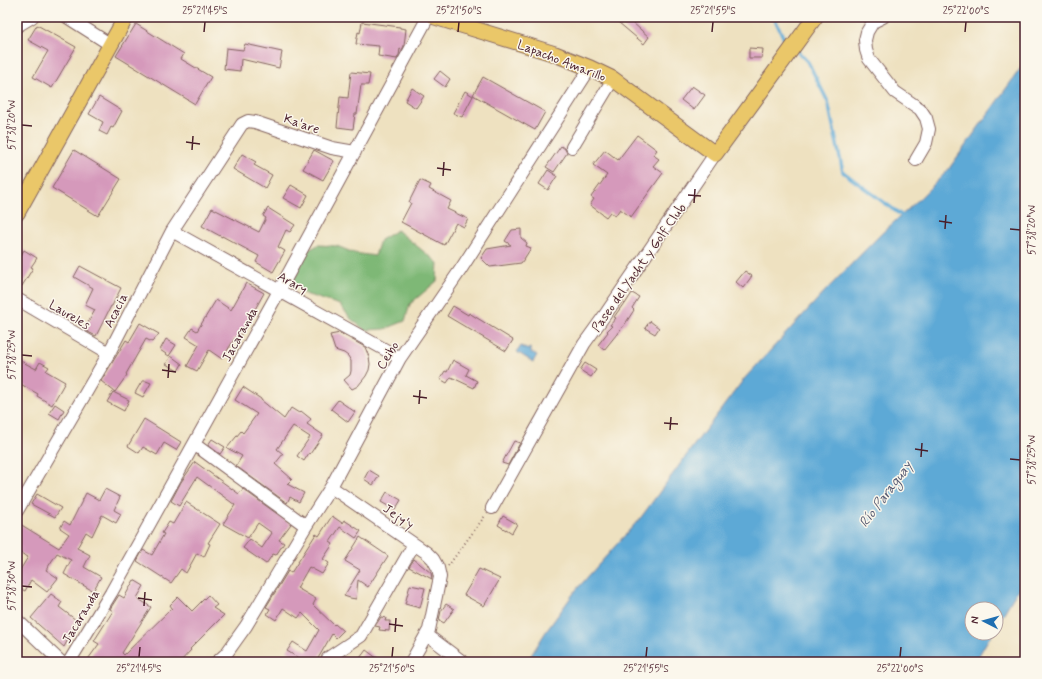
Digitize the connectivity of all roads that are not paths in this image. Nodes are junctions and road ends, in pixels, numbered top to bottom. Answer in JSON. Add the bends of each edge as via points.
{"nodes":[{"id":1,"x":32,"y":17,"type":"edge"},
{"id":2,"x":67,"y":17,"type":"edge"},
{"id":3,"x":126,"y":17,"type":"edge"},
{"id":4,"x":428,"y":17,"type":"edge"},
{"id":5,"x":435,"y":17,"type":"edge"},
{"id":6,"x":815,"y":17,"type":"edge"},
{"id":7,"x":883,"y":17,"type":"edge"},
{"id":8,"x":17,"y":26,"type":"edge"},
{"id":9,"x":111,"y":45,"type":"junction"},
{"id":10,"x":590,"y":68,"type":"junction"},
{"id":11,"x":613,"y":79,"type":"junction"},
{"id":12,"x":242,"y":124,"type":"joint"},
{"id":13,"x":572,"y":146,"type":"dead end"},
{"id":14,"x":355,"y":152,"type":"junction"},
{"id":15,"x":715,"y":154,"type":"junction"},
{"id":16,"x":916,"y":160,"type":"dead end"},
{"id":17,"x":17,"y":213,"type":"edge"},
{"id":18,"x":172,"y":231,"type":"junction"},
{"id":19,"x":279,"y":290,"type":"junction"},
{"id":20,"x":17,"y":300,"type":"edge"},
{"id":21,"x":109,"y":353,"type":"junction"},
{"id":22,"x":400,"y":358,"type":"junction"},
{"id":23,"x":194,"y":444,"type":"junction"},
{"id":24,"x":331,"y":487,"type":"junction"},
{"id":25,"x":492,"y":508,"type":"road end"},
{"id":26,"x":17,"y":511,"type":"edge"},
{"id":27,"x":306,"y":526,"type":"junction"},
{"id":28,"x":414,"y":544,"type":"junction"},
{"id":29,"x":17,"y":620,"type":"edge"},
{"id":30,"x":427,"y":635,"type":"junction"},
{"id":31,"x":328,"y":658,"type":"dead end"},
{"id":32,"x":61,"y":662,"type":"edge"},
{"id":33,"x":69,"y":662,"type":"edge"},
{"id":34,"x":217,"y":662,"type":"edge"},
{"id":35,"x":412,"y":662,"type":"edge"},
{"id":36,"x":463,"y":662,"type":"edge"}],
"edges":[{"from":1,"to":8,"type":"street"},
{"from":2,"to":9,"type":"street"},
{"from":3,"to":9,"type":"main road"},
{"from":4,"to":14,"type":"street","name":"Jacaranda"},
{"from":5,"to":10,"type":"main road","name":"Lapacho Amarillo","via":[[554,54]]},
{"from":6,"to":15,"type":"main road","name":"Paseo del Yacht y Golf Club"},
{"from":7,"to":16,"type":"street","via":[[873,22],[867,32],[866,50],[869,59],[895,92],[920,109],[926,118],[929,129],[926,143]]},
{"from":9,"to":17,"type":"main road"},
{"from":10,"to":11,"type":"main road","name":"Lapacho Amarillo"},
{"from":10,"to":22,"type":"street","name":"Ceibo","via":[[461,269]]},
{"from":11,"to":13,"type":"street"},
{"from":11,"to":15,"type":"main road","name":"Lapacho Amarillo"},
{"from":12,"to":14,"type":"street","name":"Ka'are","via":[[248,121],[255,122],[332,148]]},
{"from":12,"to":18,"type":"street","name":"Acacia"},
{"from":14,"to":19,"type":"street","name":"Jacaranda"},
{"from":15,"to":25,"type":"street","name":"Paseo del Yacht y Golf Club","via":[[584,344]]},
{"from":18,"to":19,"type":"street","name":"Arary"},
{"from":18,"to":21,"type":"street","name":"Acacia"},
{"from":19,"to":22,"type":"street","name":"Arary"},
{"from":19,"to":23,"type":"street","name":"Jacaranda"},
{"from":20,"to":21,"type":"street","name":"Laureles"},
{"from":21,"to":26,"type":"street","name":"Acacia"},
{"from":22,"to":24,"type":"street","name":"Ceibo"},
{"from":23,"to":27,"type":"street"},
{"from":23,"to":33,"type":"street","name":"Jacaranda","via":[[111,593]]},
{"from":24,"to":27,"type":"street","name":"Ceibo"},
{"from":24,"to":28,"type":"street","name":"Jejy'y"},
{"from":27,"to":34,"type":"street","name":"Ceibo","via":[[246,626]]},
{"from":28,"to":30,"type":"street","name":"Jejy'y","via":[[433,559],[440,577]]},
{"from":28,"to":31,"type":"street","via":[[361,636]]},
{"from":29,"to":32,"type":"street"},
{"from":30,"to":35,"type":"street"},
{"from":30,"to":36,"type":"street"}]}
